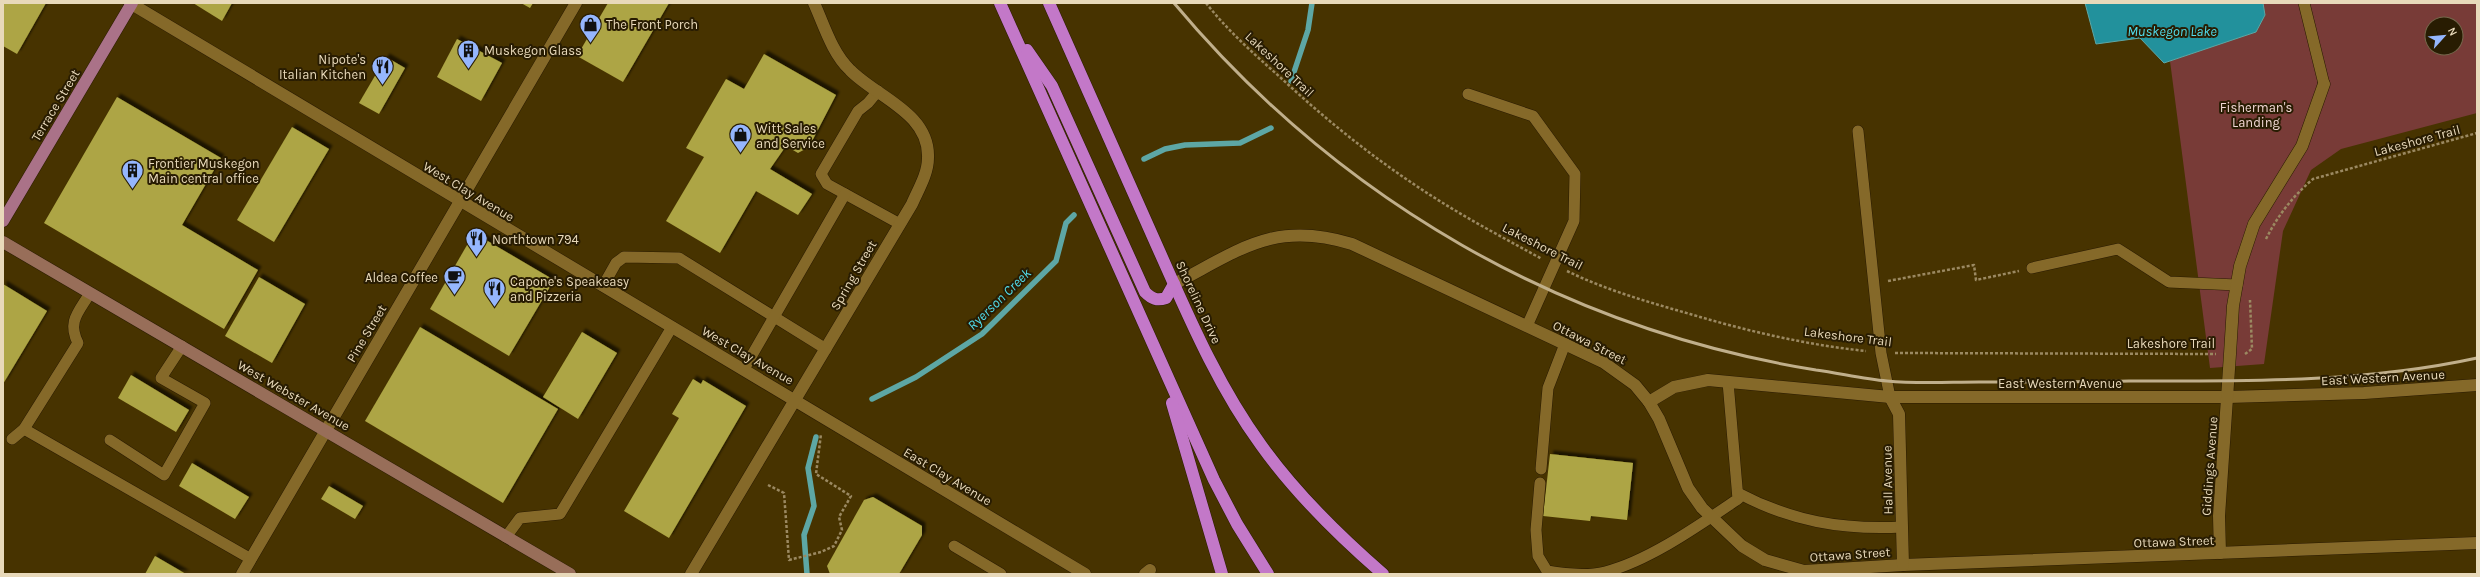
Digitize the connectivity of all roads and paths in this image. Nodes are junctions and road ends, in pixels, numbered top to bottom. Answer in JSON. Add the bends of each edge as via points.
{"nodes":[{"id":1,"x":131,"y":3,"type":"edge"},
{"id":2,"x":576,"y":3,"type":"edge"},
{"id":3,"x":814,"y":3,"type":"edge"},
{"id":4,"x":1000,"y":3,"type":"edge"},
{"id":5,"x":1049,"y":3,"type":"edge"},
{"id":6,"x":1206,"y":3,"type":"edge"},
{"id":7,"x":2304,"y":3,"type":"edge"},
{"id":8,"x":1011,"y":27,"type":"junction"},
{"id":9,"x":2324,"y":84,"type":"joint"},
{"id":10,"x":878,"y":91,"type":"junction"},
{"id":11,"x":1468,"y":94,"type":"dead end"},
{"id":12,"x":1858,"y":131,"type":"dead end"},
{"id":13,"x":2477,"y":133,"type":"edge"},
{"id":14,"x":845,"y":194,"type":"junction"},
{"id":15,"x":460,"y":202,"type":"junction"},
{"id":16,"x":3,"y":221,"type":"edge"},
{"id":17,"x":900,"y":224,"type":"junction"},
{"id":18,"x":2265,"y":241,"type":"dead end"},
{"id":19,"x":3,"y":242,"type":"edge"},
{"id":20,"x":1555,"y":265,"type":"junction"},
{"id":21,"x":2032,"y":268,"type":"joint"},
{"id":22,"x":1174,"y":284,"type":"junction"},
{"id":23,"x":1874,"y":284,"type":"junction"},
{"id":24,"x":2237,"y":285,"type":"junction"},
{"id":25,"x":603,"y":286,"type":"junction"},
{"id":26,"x":90,"y":293,"type":"junction"},
{"id":27,"x":2250,"y":294,"type":"dead end"},
{"id":28,"x":776,"y":317,"type":"junction"},
{"id":29,"x":1527,"y":326,"type":"junction"},
{"id":30,"x":672,"y":327,"type":"junction"},
{"id":31,"x":1565,"y":344,"type":"junction"},
{"id":32,"x":182,"y":346,"type":"junction"},
{"id":33,"x":826,"y":349,"type":"junction"},
{"id":34,"x":1881,"y":353,"type":"junction"},
{"id":35,"x":2230,"y":354,"type":"junction"},
{"id":36,"x":744,"y":369,"type":"junction"},
{"id":37,"x":1164,"y":371,"type":"junction"},
{"id":38,"x":1728,"y":382,"type":"junction"},
{"id":39,"x":2477,"y":385,"type":"edge"},
{"id":40,"x":1890,"y":397,"type":"junction"},
{"id":41,"x":2228,"y":397,"type":"junction"},
{"id":42,"x":796,"y":400,"type":"junction"},
{"id":43,"x":1649,"y":402,"type":"junction"},
{"id":44,"x":24,"y":430,"type":"junction"},
{"id":45,"x":325,"y":430,"type":"junction"},
{"id":46,"x":821,"y":434,"type":"dead end"},
{"id":47,"x":12,"y":439,"type":"dead end"},
{"id":48,"x":110,"y":440,"type":"dead end"},
{"id":49,"x":1541,"y":470,"type":"dead end"},
{"id":50,"x":1540,"y":483,"type":"dead end"},
{"id":51,"x":768,"y":485,"type":"dead end"},
{"id":52,"x":1738,"y":493,"type":"junction"},
{"id":53,"x":1711,"y":517,"type":"junction"},
{"id":54,"x":1902,"y":527,"type":"junction"},
{"id":55,"x":506,"y":537,"type":"junction"},
{"id":56,"x":2477,"y":543,"type":"edge"},
{"id":57,"x":954,"y":546,"type":"dead end"},
{"id":58,"x":2220,"y":553,"type":"junction"},
{"id":59,"x":251,"y":559,"type":"junction"},
{"id":60,"x":1903,"y":565,"type":"junction"},
{"id":61,"x":242,"y":574,"type":"edge"},
{"id":62,"x":570,"y":574,"type":"edge"},
{"id":63,"x":691,"y":574,"type":"edge"},
{"id":64,"x":1001,"y":574,"type":"edge"},
{"id":65,"x":1085,"y":574,"type":"edge"},
{"id":66,"x":1222,"y":574,"type":"edge"},
{"id":67,"x":1268,"y":574,"type":"edge"},
{"id":68,"x":1383,"y":574,"type":"edge"}],
"edges":[{"from":1,"to":15,"type":"street","name":"West Clay Avenue"},
{"from":1,"to":16,"type":"main road","name":"Terrace Street"},
{"from":2,"to":15,"type":"street","name":"Pine Street"},
{"from":3,"to":10,"type":"street","name":"Spring Street","via":[[839,56],[850,70]]},
{"from":4,"to":8,"type":"highway"},
{"from":5,"to":22,"type":"highway","name":"Shoreline Drive"},
{"from":6,"to":20,"type":"path","name":"Lakeshore Trail","via":[[1257,56],[1316,110],[1363,148],[1421,190]]},
{"from":7,"to":9,"type":"lane"},
{"from":8,"to":22,"type":"highway","via":[[1052,86],[1146,292],[1152,299],[1160,300],[1166,298]]},
{"from":8,"to":37,"type":"highway"},
{"from":9,"to":24,"type":"street","name":"Giddings Avenue","via":[[2302,146],[2254,224],[2240,266]]},
{"from":10,"to":14,"type":"lane","via":[[858,111],[821,174],[827,184]]},
{"from":10,"to":17,"type":"street","name":"Spring Street","via":[[912,119],[922,131],[927,145],[928,158],[924,176]]},
{"from":11,"to":20,"type":"lane","via":[[1533,116],[1576,174],[1574,221]]},
{"from":12,"to":23,"type":"lane"},
{"from":13,"to":18,"type":"path","name":"Lakeshore Trail","via":[[2313,179],[2294,195]]},
{"from":14,"to":17,"type":"lane"},
{"from":14,"to":28,"type":"lane"},
{"from":15,"to":25,"type":"street","name":"West Clay Avenue"},
{"from":15,"to":45,"type":"street","name":"Pine Street"},
{"from":17,"to":33,"type":"street","name":"Spring Street"},
{"from":19,"to":26,"type":"main road","name":"West Webster Avenue"},
{"from":20,"to":29,"type":"lane"},
{"from":20,"to":34,"type":"path","name":"Lakeshore Trail","via":[[1644,301],[1716,322],[1770,335]]},
{"from":21,"to":23,"type":"path","via":[[1976,280],[1974,265]]},
{"from":21,"to":24,"type":"lane","via":[[2118,249],[2169,282]]},
{"from":22,"to":29,"type":"street","name":"Ottawa Street","via":[[1248,246],[1272,237],[1290,234],[1312,235],[1352,244]]},
{"from":22,"to":68,"type":"highway","name":"Shoreline Drive","via":[[1217,372],[1260,445],[1319,516]]},
{"from":23,"to":34,"type":"lane"},
{"from":24,"to":35,"type":"street","name":"Giddings Avenue"},
{"from":25,"to":28,"type":"lane","via":[[616,263],[624,257],[679,258]]},
{"from":25,"to":30,"type":"street","name":"West Clay Avenue"},
{"from":26,"to":32,"type":"main road","name":"West Webster Avenue"},
{"from":26,"to":44,"type":"lane","via":[[74,319],[72,328],[78,343]]},
{"from":27,"to":35,"type":"path","name":"Lakeshore Trail","via":[[2252,349],[2248,354]]},
{"from":28,"to":33,"type":"lane"},
{"from":28,"to":36,"type":"lane"},
{"from":29,"to":31,"type":"street","name":"Ottawa Street"},
{"from":30,"to":36,"type":"street","name":"West Clay Avenue"},
{"from":30,"to":55,"type":"lane","via":[[560,514],[520,518]]},
{"from":31,"to":43,"type":"street","name":"Ottawa Street","via":[[1622,373],[1636,384]]},
{"from":31,"to":49,"type":"lane","via":[[1548,388]]},
{"from":32,"to":45,"type":"main road","name":"West Webster Avenue"},
{"from":32,"to":48,"type":"lane","via":[[161,378],[205,403],[164,475]]},
{"from":33,"to":42,"type":"street","name":"Spring Street"},
{"from":34,"to":35,"type":"path","name":"Lakeshore Trail"},
{"from":34,"to":40,"type":"lane"},
{"from":35,"to":41,"type":"street","name":"Giddings Avenue"},
{"from":36,"to":42,"type":"street","name":"West Clay Avenue"},
{"from":37,"to":66,"type":"highway"},
{"from":37,"to":67,"type":"highway","via":[[1214,480]]},
{"from":38,"to":40,"type":"street","name":"East Western Avenue"},
{"from":38,"to":43,"type":"street","name":"East Western Avenue","via":[[1708,380],[1674,387]]},
{"from":38,"to":52,"type":"lane"},
{"from":39,"to":41,"type":"street","name":"East Western Avenue","via":[[2364,393]]},
{"from":40,"to":41,"type":"street","name":"East Western Avenue"},
{"from":40,"to":54,"type":"street","name":"Hall Avenue","via":[[1899,414]]},
{"from":41,"to":58,"type":"street","name":"Giddings Avenue","via":[[2219,516]]},
{"from":42,"to":63,"type":"street","name":"Spring Street"},
{"from":42,"to":65,"type":"street","name":"East Clay Avenue"},
{"from":43,"to":53,"type":"street","name":"Ottawa Street","via":[[1659,419],[1688,488]]},
{"from":44,"to":47,"type":"lane"},
{"from":44,"to":59,"type":"lane"},
{"from":45,"to":55,"type":"main road","name":"West Webster Avenue"},
{"from":45,"to":59,"type":"street","name":"Pine Street"},
{"from":46,"to":51,"type":"path","via":[[816,474],[850,496],[839,517],[842,530],[834,546],[789,560],[784,493]]},
{"from":50,"to":53,"type":"lane","via":[[1536,530],[1538,556],[1547,571],[1604,572],[1637,561]]},
{"from":52,"to":53,"type":"lane","via":[[1738,499]]},
{"from":52,"to":54,"type":"lane","via":[[1769,509],[1824,524],[1875,528]]},
{"from":53,"to":60,"type":"street","name":"Ottawa Street","via":[[1742,546],[1765,560],[1785,567],[1822,572]]},
{"from":54,"to":60,"type":"street","name":"Hall Avenue"},
{"from":55,"to":62,"type":"main road","name":"West Webster Avenue"},
{"from":56,"to":58,"type":"street","name":"Ottawa Street"},
{"from":57,"to":64,"type":"lane"},
{"from":58,"to":60,"type":"street","name":"Ottawa Street"},
{"from":59,"to":61,"type":"street","name":"Pine Street"}]}
